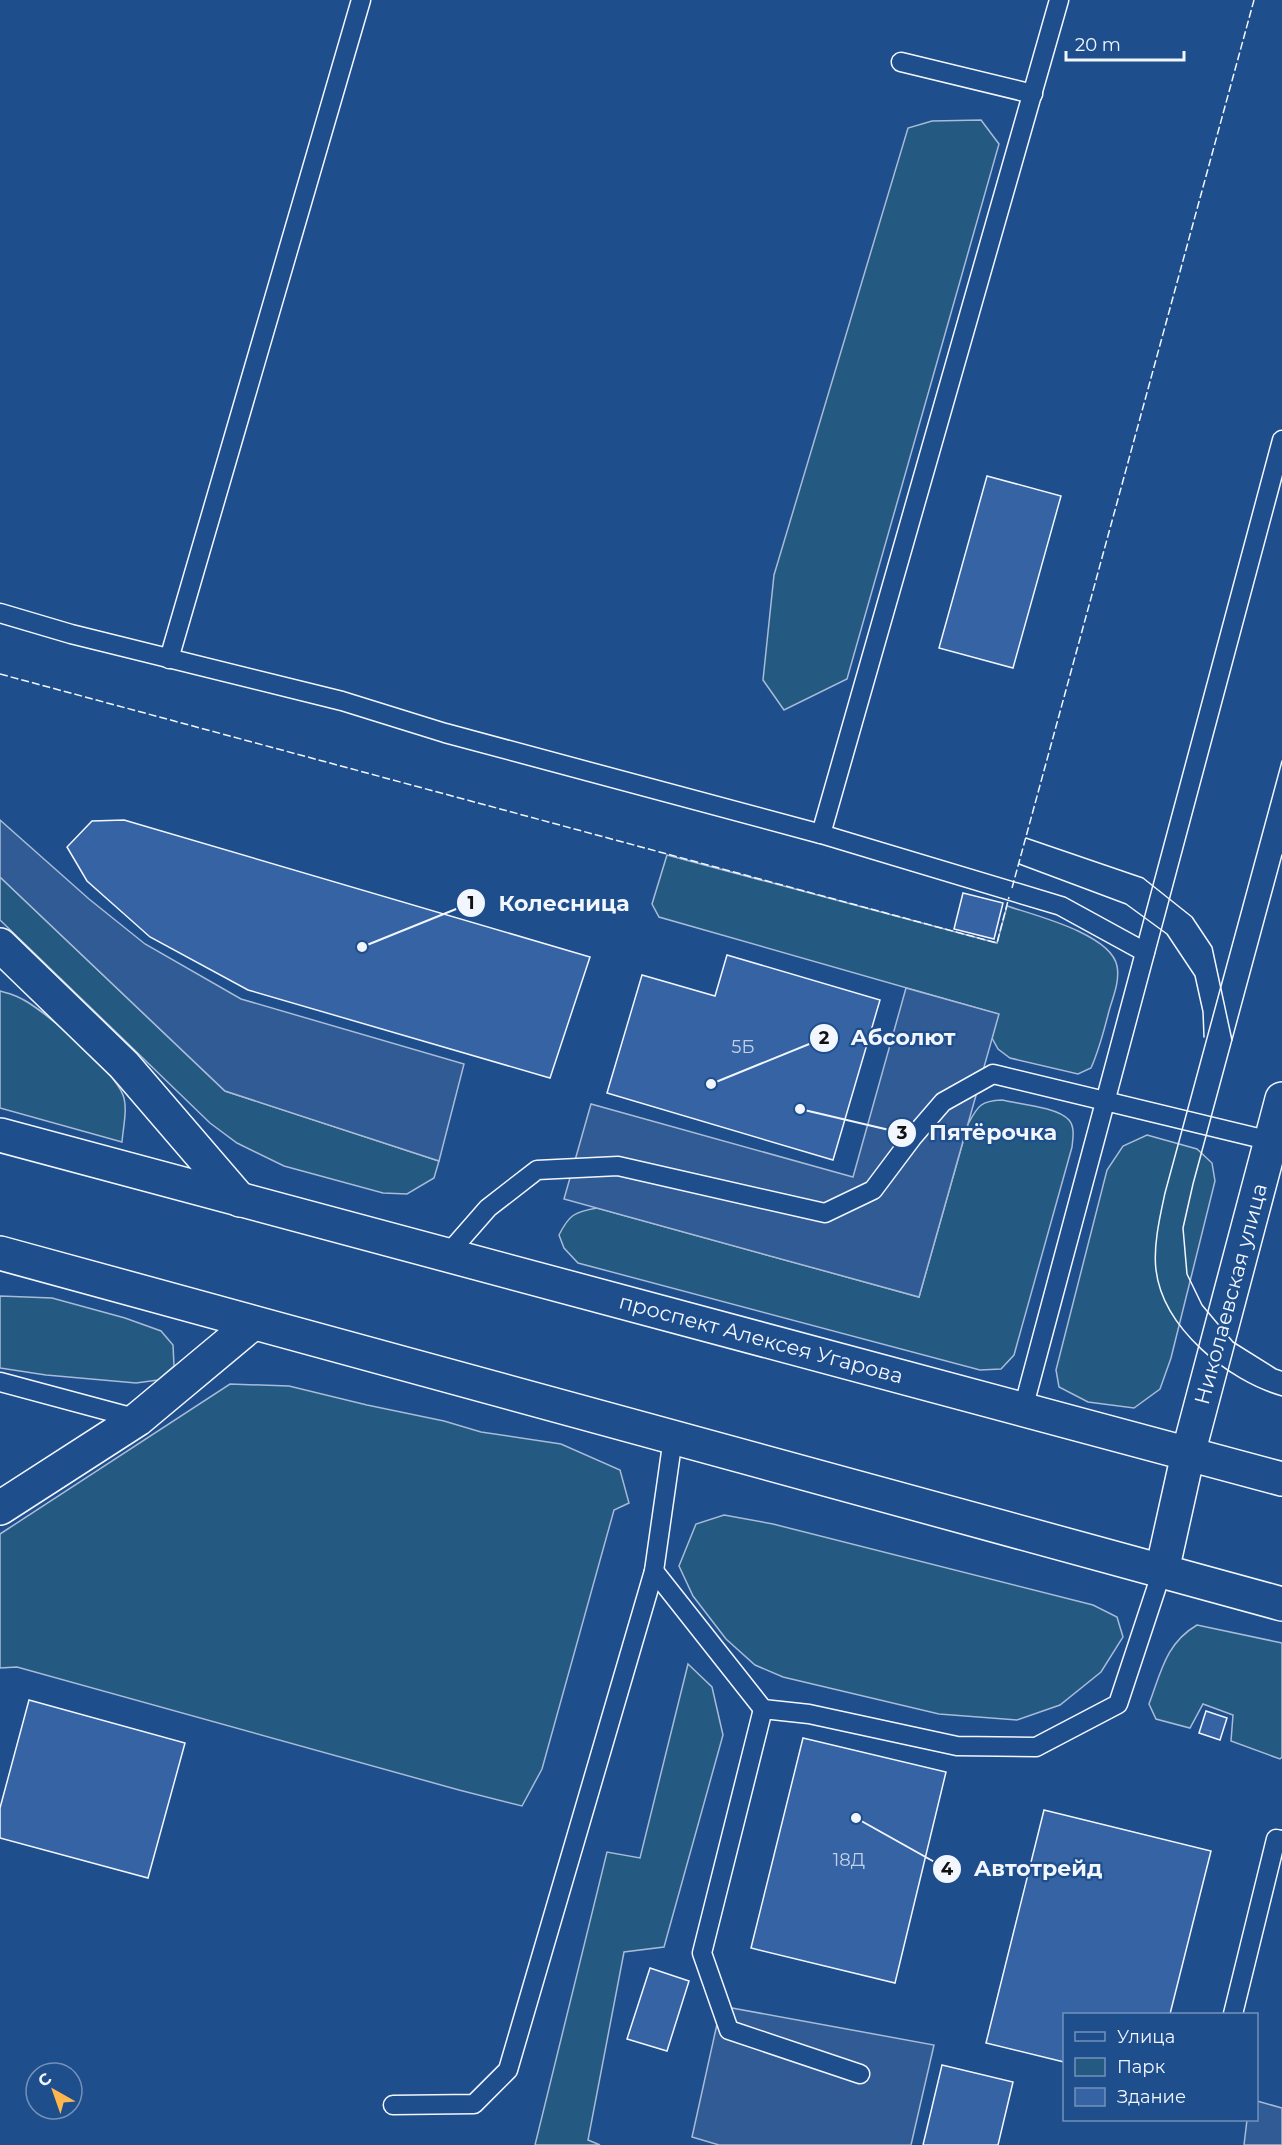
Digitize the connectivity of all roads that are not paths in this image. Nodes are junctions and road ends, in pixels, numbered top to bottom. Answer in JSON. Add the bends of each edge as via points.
{"nodes":[{"id":1,"x":361,"y":0,"type":"edge"},
{"id":2,"x":1059,"y":0,"type":"edge"},
{"id":3,"x":901,"y":62,"type":"dead end"},
{"id":4,"x":1033,"y":94,"type":"junction"},
{"id":5,"x":1282,"y":440,"type":"edge"},
{"id":6,"x":0,"y":613,"type":"edge"},
{"id":7,"x":170,"y":659,"type":"junction"},
{"id":8,"x":821,"y":834,"type":"junction"},
{"id":9,"x":0,"y":945,"type":"edge"},
{"id":10,"x":1145,"y":952,"type":"junction"},
{"id":11,"x":1282,"y":1099,"type":"edge"},
{"id":12,"x":1105,"y":1101,"type":"junction"},
{"id":13,"x":0,"y":1135,"type":"edge"},
{"id":14,"x":1276,"y":1143,"type":"edge"},
{"id":15,"x":240,"y":1200,"type":"junction"},
{"id":16,"x":0,"y":1253,"type":"edge"},
{"id":17,"x":446,"y":1256,"type":"junction"},
{"id":18,"x":253,"y":1323,"type":"junction"},
{"id":19,"x":0,"y":1382,"type":"edge"},
{"id":20,"x":1023,"y":1409,"type":"junction"},
{"id":21,"x":138,"y":1419,"type":"junction"},
{"id":22,"x":673,"y":1438,"type":"junction"},
{"id":23,"x":1188,"y":1454,"type":"junction"},
{"id":24,"x":1282,"y":1479,"type":"edge"},
{"id":25,"x":0,"y":1508,"type":"edge"},
{"id":26,"x":654,"y":1571,"type":"junction"},
{"id":27,"x":1162,"y":1571,"type":"junction"},
{"id":28,"x":1282,"y":1604,"type":"edge"},
{"id":29,"x":763,"y":1709,"type":"junction"},
{"id":30,"x":1282,"y":1840,"type":"edge"},
{"id":31,"x":1233,"y":2013,"type":"edge"},
{"id":32,"x":860,"y":2074,"type":"dead end"},
{"id":33,"x":393,"y":2105,"type":"dead end"}],
"edges":[{"from":1,"to":7,"type":"lane"},
{"from":2,"to":4,"type":"lane"},
{"from":3,"to":4,"type":"lane"},
{"from":4,"to":8,"type":"lane"},
{"from":5,"to":10,"type":"lane"},
{"from":6,"to":7,"type":"lane"},
{"from":7,"to":8,"type":"lane","via":[[342,701]]},
{"from":8,"to":10,"type":"lane","via":[[1061,906]]},
{"from":9,"to":15,"type":"main road","via":[[124,1065]]},
{"from":10,"to":12,"type":"lane"},
{"from":11,"to":14,"type":"main road","name":"Николаевская улица"},
{"from":12,"to":14,"type":"lane"},
{"from":12,"to":17,"type":"lane","via":[[993,1074],[943,1102],[873,1190],[825,1213],[618,1166],[537,1170],[488,1208]]},
{"from":12,"to":20,"type":"lane"},
{"from":13,"to":15,"type":"main road","name":"проспект Алексея Угарова"},
{"from":14,"to":23,"type":"main road","name":"Николаевская улица"},
{"from":15,"to":17,"type":"main road","name":"проспект Алексея Угарова"},
{"from":16,"to":18,"type":"main road"},
{"from":17,"to":20,"type":"main road","name":"проспект Алексея Угарова"},
{"from":18,"to":21,"type":"main road"},
{"from":18,"to":22,"type":"main road"},
{"from":19,"to":21,"type":"lane"},
{"from":20,"to":23,"type":"main road","name":"проспект Алексея Угарова"},
{"from":21,"to":25,"type":"main road"},
{"from":22,"to":26,"type":"lane"},
{"from":22,"to":27,"type":"main road"},
{"from":23,"to":24,"type":"main road","name":"проспект Алексея Угарова"},
{"from":23,"to":27,"type":"main road","name":"Николаевская улица"},
{"from":26,"to":29,"type":"lane"},
{"from":26,"to":33,"type":"lane","via":[[508,2070],[474,2104]]},
{"from":27,"to":28,"type":"main road"},
{"from":27,"to":29,"type":"lane","via":[[1118,1704],[1036,1748],[957,1746],[809,1714]]},
{"from":29,"to":32,"type":"lane","via":[[702,1953],[729,2030]]},
{"from":30,"to":31,"type":"lane","via":[[1276,1839]]}]}
